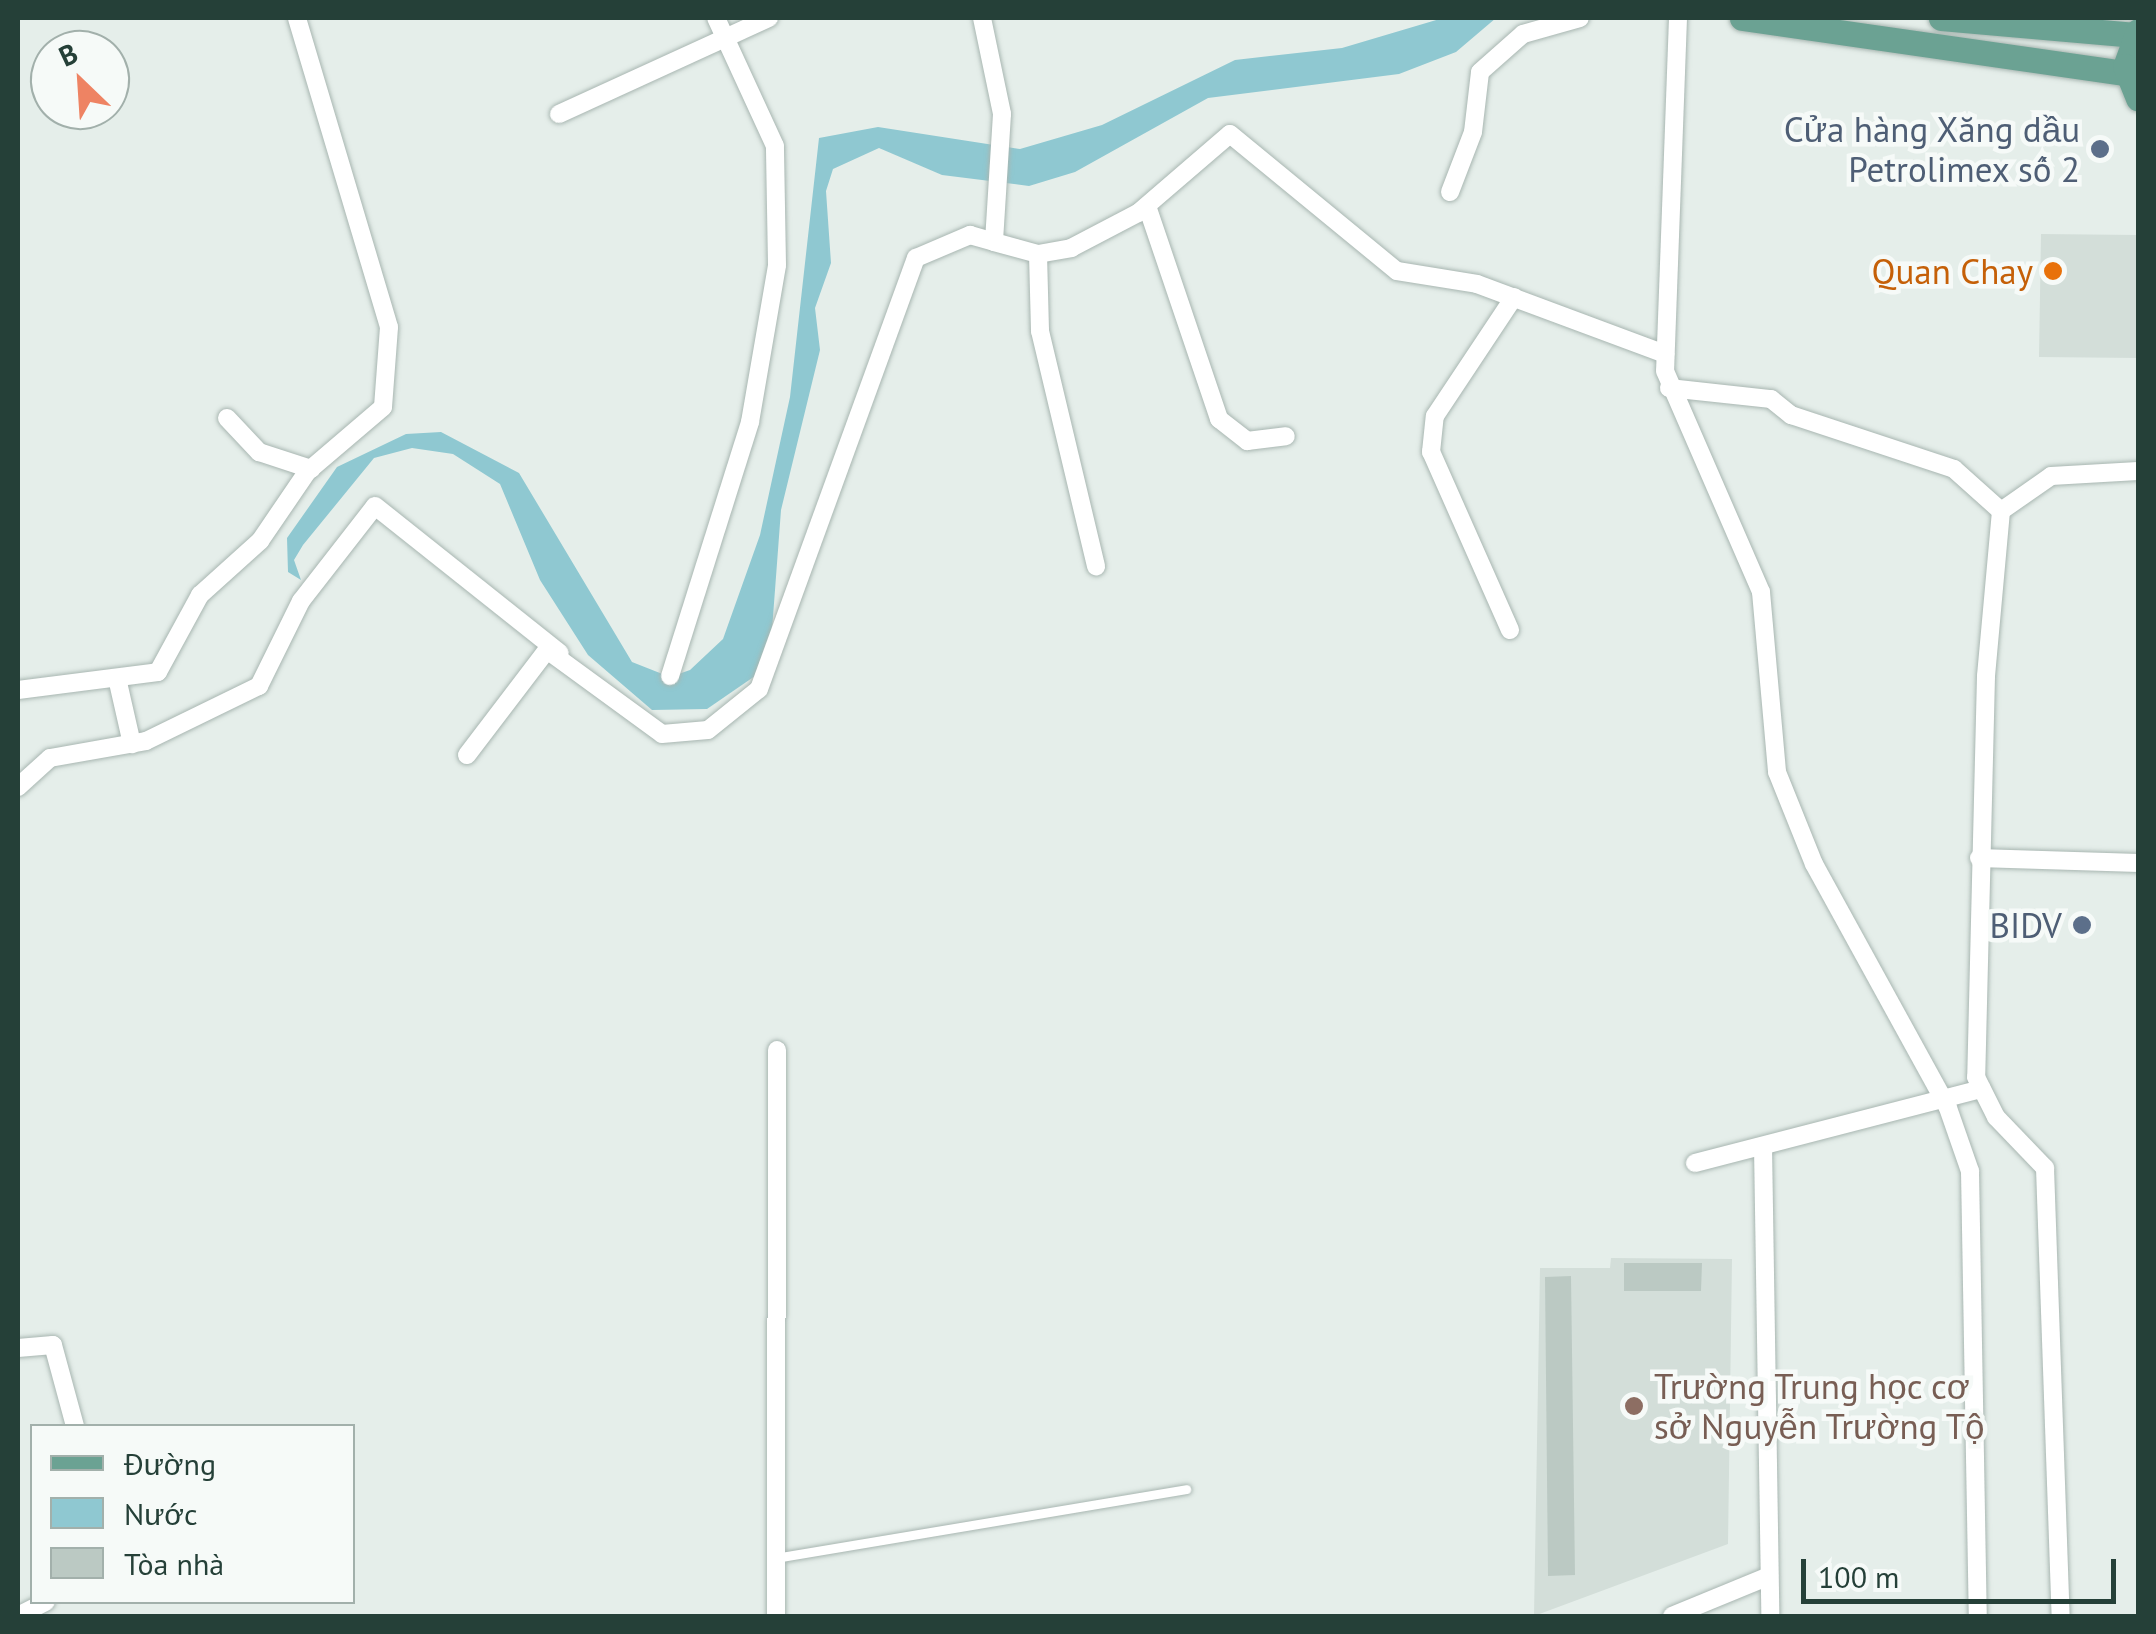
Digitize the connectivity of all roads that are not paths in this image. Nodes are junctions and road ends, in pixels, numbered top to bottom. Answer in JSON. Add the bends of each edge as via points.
{"nodes":[{"id":1,"x":298,"y":18,"type":"edge"},
{"id":2,"x":716,"y":18,"type":"edge"},
{"id":3,"x":769,"y":18,"type":"edge"},
{"id":4,"x":982,"y":18,"type":"edge"},
{"id":5,"x":1580,"y":18,"type":"edge"},
{"id":6,"x":1678,"y":18,"type":"edge"},
{"id":7,"x":1742,"y":18,"type":"edge"},
{"id":8,"x":1942,"y":18,"type":"edge"},
{"id":9,"x":1984,"y":20,"type":"edge"},
{"id":10,"x":2137,"y":33,"type":"edge"},
{"id":11,"x":729,"y":39,"type":"junction"},
{"id":12,"x":2125,"y":73,"type":"junction"},
{"id":13,"x":2138,"y":100,"type":"edge"},
{"id":14,"x":560,"y":114,"type":"dead end"},
{"id":15,"x":1450,"y":192,"type":"dead end"},
{"id":16,"x":1148,"y":206,"type":"junction"},
{"id":17,"x":994,"y":242,"type":"junction"},
{"id":18,"x":1038,"y":254,"type":"junction"},
{"id":19,"x":1514,"y":297,"type":"junction"},
{"id":20,"x":1665,"y":354,"type":"junction"},
{"id":21,"x":1669,"y":388,"type":"junction"},
{"id":22,"x":227,"y":418,"type":"dead end"},
{"id":23,"x":1286,"y":436,"type":"dead end"},
{"id":24,"x":311,"y":469,"type":"junction"},
{"id":25,"x":2138,"y":471,"type":"edge"},
{"id":26,"x":2001,"y":511,"type":"junction"},
{"id":27,"x":1096,"y":566,"type":"dead end"},
{"id":28,"x":1510,"y":630,"type":"dead end"},
{"id":29,"x":561,"y":654,"type":"junction"},
{"id":30,"x":670,"y":676,"type":"dead end"},
{"id":31,"x":117,"y":678,"type":"junction"},
{"id":32,"x":18,"y":690,"type":"edge"},
{"id":33,"x":132,"y":744,"type":"junction"},
{"id":34,"x":466,"y":754,"type":"dead end"},
{"id":35,"x":18,"y":786,"type":"edge"},
{"id":36,"x":1979,"y":858,"type":"junction"},
{"id":37,"x":2138,"y":864,"type":"edge"},
{"id":38,"x":777,"y":1050,"type":"dead end"},
{"id":39,"x":1982,"y":1089,"type":"junction"},
{"id":40,"x":1943,"y":1099,"type":"junction"},
{"id":41,"x":1763,"y":1146,"type":"junction"},
{"id":42,"x":1696,"y":1163,"type":"dead end"},
{"id":43,"x":18,"y":1348,"type":"edge"},
{"id":44,"x":74,"y":1424,"type":"edge"},
{"id":45,"x":1186,"y":1488,"type":"dead end"},
{"id":46,"x":775,"y":1558,"type":"junction"},
{"id":47,"x":1769,"y":1576,"type":"junction"},
{"id":48,"x":42,"y":1604,"type":"edge"},
{"id":49,"x":18,"y":1616,"type":"edge"},
{"id":50,"x":776,"y":1616,"type":"edge"},
{"id":51,"x":1672,"y":1616,"type":"edge"},
{"id":52,"x":1770,"y":1616,"type":"edge"},
{"id":53,"x":1978,"y":1616,"type":"edge"},
{"id":54,"x":2061,"y":1616,"type":"edge"}],
"edges":[{"from":1,"to":24,"type":"street","via":[[391,362],[383,407]]},
{"from":2,"to":11,"type":"street"},
{"from":3,"to":11,"type":"street"},
{"from":4,"to":17,"type":"street","via":[[1002,114]]},
{"from":5,"to":15,"type":"street","via":[[1523,34],[1480,72],[1473,132]]},
{"from":6,"to":20,"type":"street"},
{"from":7,"to":12,"type":"main road"},
{"from":8,"to":9,"type":"main road"},
{"from":9,"to":10,"type":"main road"},
{"from":10,"to":12,"type":"main road"},
{"from":11,"to":14,"type":"street"},
{"from":11,"to":30,"type":"street","via":[[775,146],[777,265],[750,422]]},
{"from":12,"to":13,"type":"main road"},
{"from":16,"to":18,"type":"street","via":[[1071,248]]},
{"from":16,"to":19,"type":"street","via":[[1230,134],[1397,272]]},
{"from":16,"to":23,"type":"street","via":[[1220,419],[1247,441]]},
{"from":17,"to":18,"type":"street"},
{"from":17,"to":29,"type":"street","via":[[970,235],[916,258],[759,689],[708,730],[662,734]]},
{"from":18,"to":27,"type":"street","via":[[1040,331]]},
{"from":19,"to":20,"type":"street"},
{"from":19,"to":28,"type":"street","via":[[1435,416],[1431,452]]},
{"from":20,"to":21,"type":"street"},
{"from":21,"to":26,"type":"street","via":[[1772,399],[1792,415],[1954,469]]},
{"from":21,"to":40,"type":"street","via":[[1761,592],[1776,772],[1814,864]]},
{"from":22,"to":24,"type":"street","via":[[259,452]]},
{"from":24,"to":31,"type":"street","via":[[260,541],[200,595],[158,672]]},
{"from":25,"to":26,"type":"street","via":[[2051,476]]},
{"from":26,"to":36,"type":"street"},
{"from":29,"to":33,"type":"street","via":[[375,506],[301,601],[258,686]]},
{"from":29,"to":34,"type":"street","via":[[539,657]]},
{"from":31,"to":32,"type":"street"},
{"from":31,"to":33,"type":"street"},
{"from":33,"to":35,"type":"street","via":[[50,758]]},
{"from":36,"to":37,"type":"street"},
{"from":36,"to":39,"type":"street"},
{"from":38,"to":46,"type":"street"},
{"from":39,"to":40,"type":"street"},
{"from":39,"to":54,"type":"street","via":[[2046,1168]]},
{"from":40,"to":41,"type":"street"},
{"from":40,"to":53,"type":"street","via":[[1970,1172],[1976,1226]]},
{"from":41,"to":42,"type":"street"},
{"from":41,"to":47,"type":"street"},
{"from":43,"to":44,"type":"street","via":[[53,1345]]},
{"from":45,"to":46,"type":"lane"},
{"from":46,"to":50,"type":"street"},
{"from":47,"to":51,"type":"street"},
{"from":47,"to":52,"type":"street"},
{"from":48,"to":49,"type":"street"}]}
